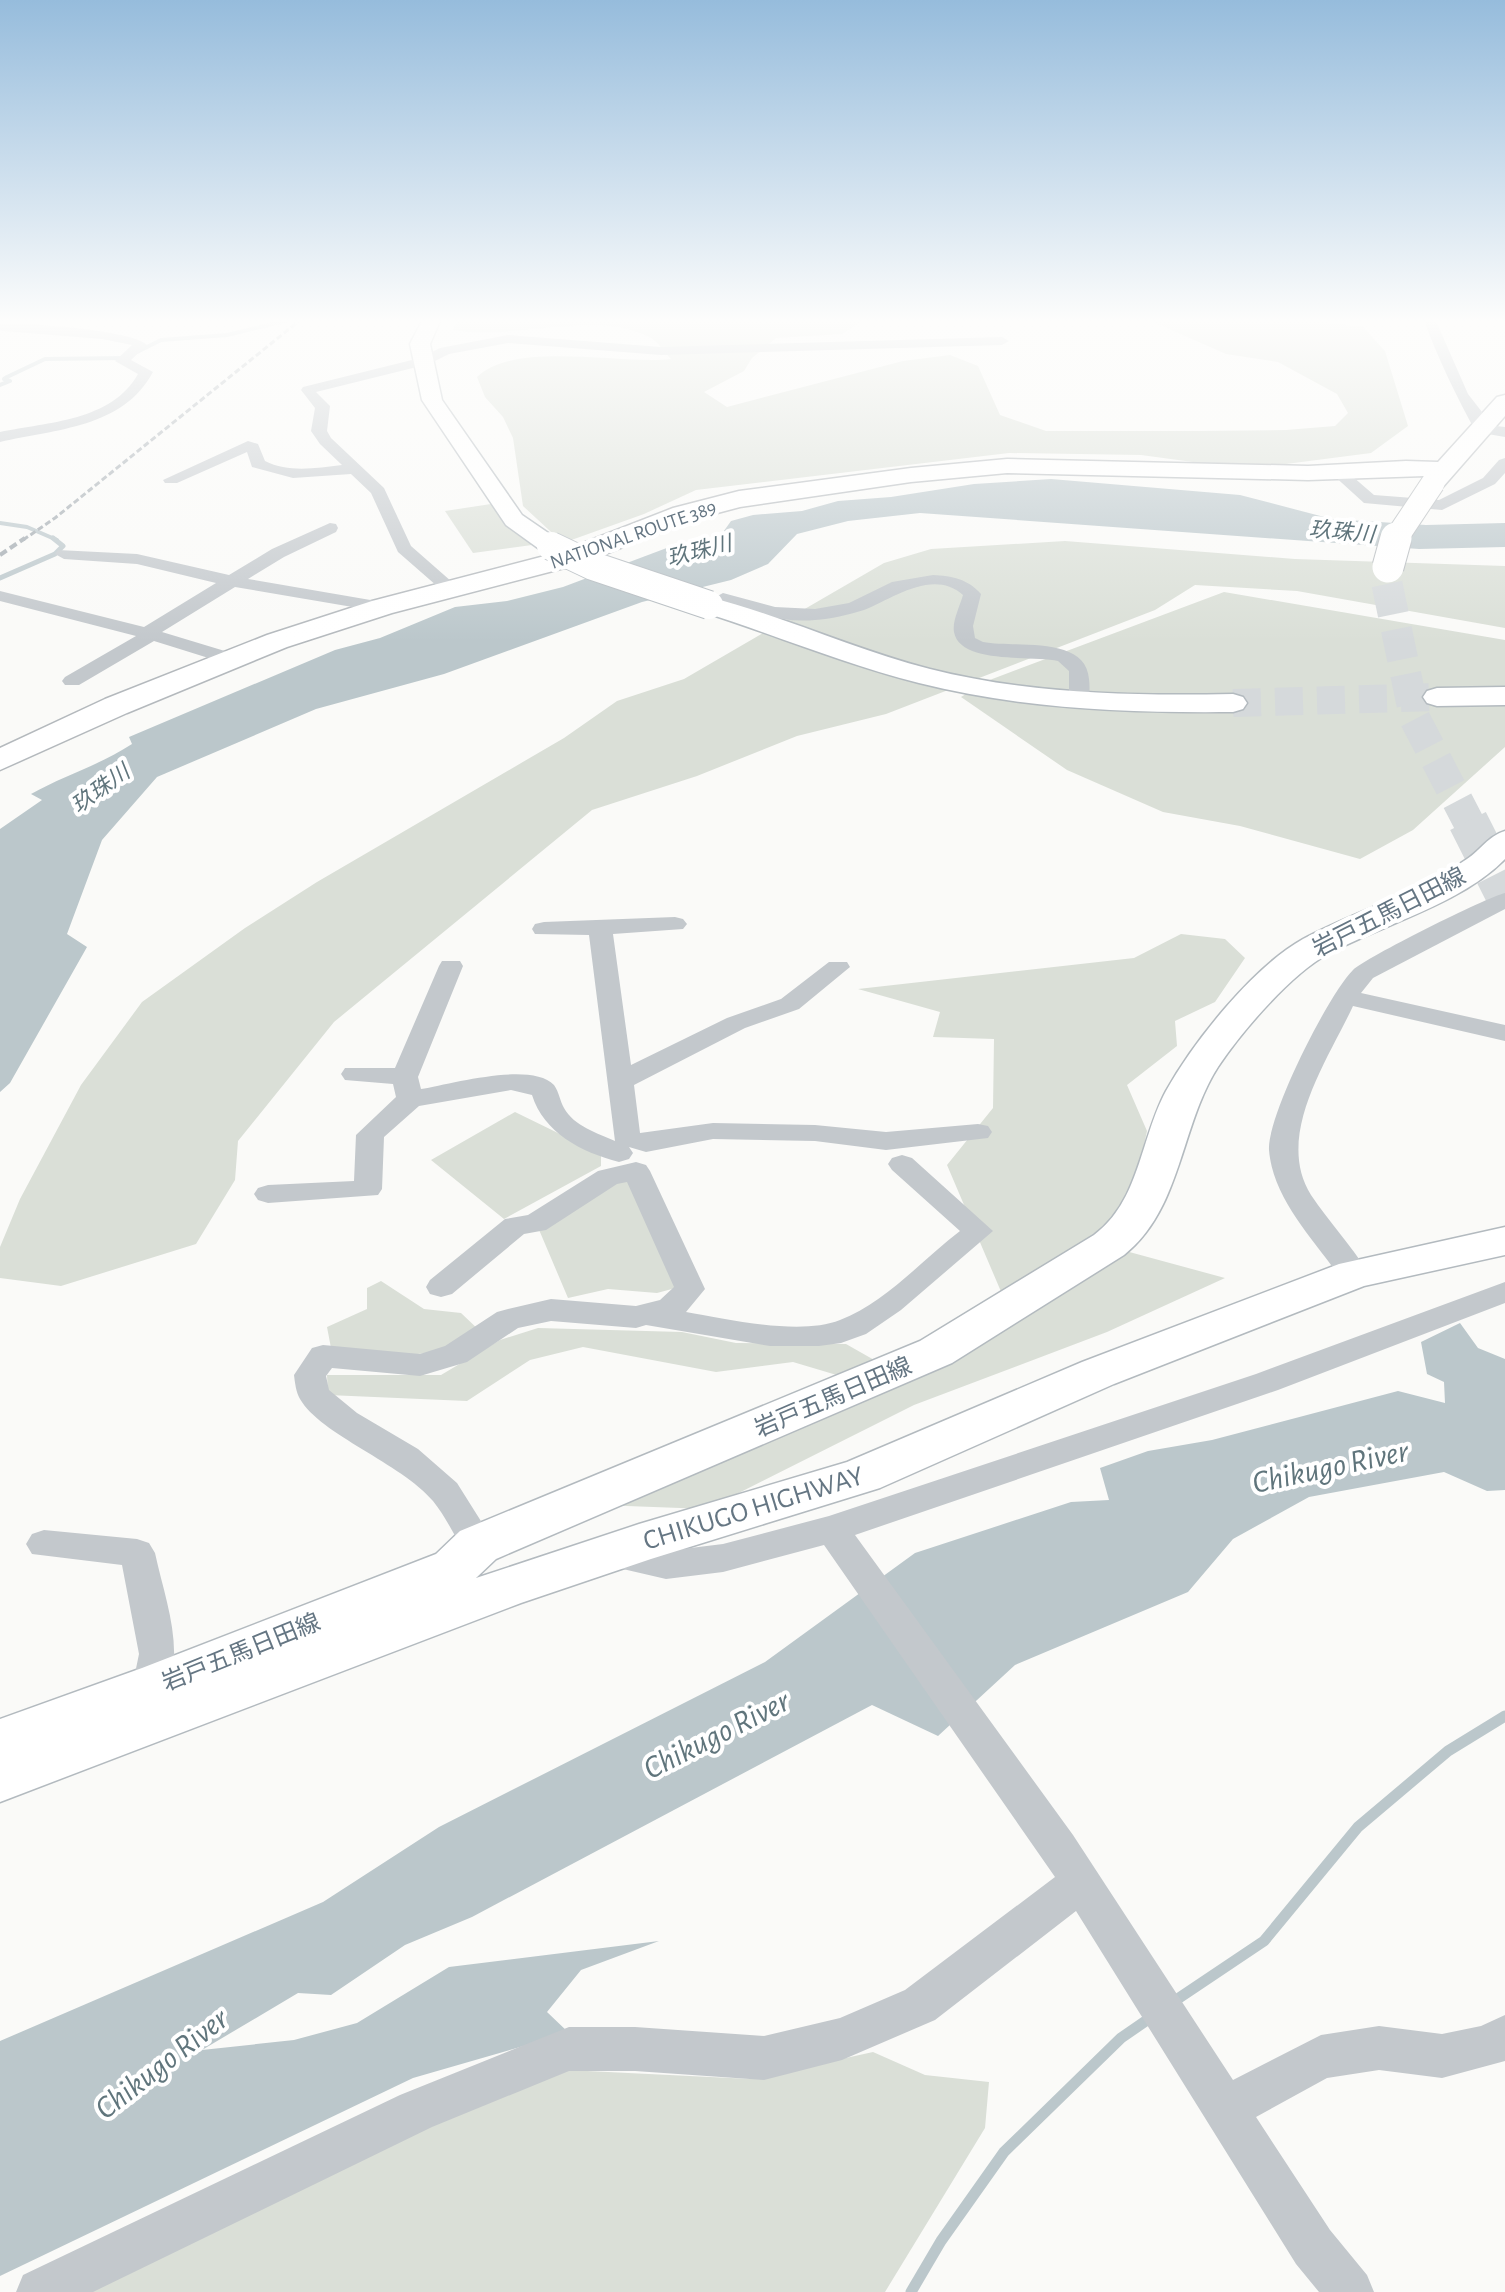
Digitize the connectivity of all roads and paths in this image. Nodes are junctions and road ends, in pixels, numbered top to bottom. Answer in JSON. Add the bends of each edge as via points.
{"nodes":[{"id":1,"x":37,"y":428,"type":"edge"},
{"id":2,"x":319,"y":428,"type":"edge"},
{"id":3,"x":451,"y":428,"type":"edge"},
{"id":4,"x":1493,"y":430,"type":"edge"},
{"id":5,"x":0,"y":437,"type":"edge"},
{"id":6,"x":1505,"y":463,"type":"edge"},
{"id":7,"x":356,"y":469,"type":"junction"},
{"id":8,"x":1339,"y":473,"type":"junction"},
{"id":9,"x":1438,"y":476,"type":"junction"},
{"id":10,"x":171,"y":480,"type":"dead end"},
{"id":11,"x":330,"y":528,"type":"dead end"},
{"id":12,"x":64,"y":554,"type":"dead end"},
{"id":13,"x":1387,"y":576,"type":"tunnel mouth"},
{"id":14,"x":230,"y":581,"type":"junction"},
{"id":15,"x":451,"y":589,"type":"junction"},
{"id":16,"x":0,"y":596,"type":"edge"},
{"id":17,"x":716,"y":601,"type":"junction"},
{"id":18,"x":382,"y":607,"type":"junction"},
{"id":19,"x":150,"y":634,"type":"junction"},
{"id":20,"x":231,"y":659,"type":"junction"},
{"id":21,"x":72,"y":681,"type":"dead end"},
{"id":22,"x":1505,"y":696,"type":"edge"},
{"id":23,"x":1437,"y":697,"type":"tunnel mouth"},
{"id":24,"x":1079,"y":700,"type":"junction"},
{"id":25,"x":1233,"y":703,"type":"tunnel mouth"},
{"id":26,"x":0,"y":760,"type":"edge"},
{"id":27,"x":1505,"y":841,"type":"edge"},
{"id":28,"x":1505,"y":900,"type":"edge"},
{"id":29,"x":675,"y":924,"type":"dead end"},
{"id":30,"x":544,"y":929,"type":"dead end"},
{"id":31,"x":600,"y":929,"type":"junction"},
{"id":32,"x":451,"y":966,"type":"dead end"},
{"id":33,"x":838,"y":967,"type":"dead end"},
{"id":34,"x":1345,"y":997,"type":"junction"},
{"id":35,"x":1505,"y":1033,"type":"edge"},
{"id":36,"x":354,"y":1074,"type":"dead end"},
{"id":37,"x":620,"y":1081,"type":"junction"},
{"id":38,"x":407,"y":1088,"type":"junction"},
{"id":39,"x":978,"y":1132,"type":"dead end"},
{"id":40,"x":622,"y":1155,"type":"junction"},
{"id":41,"x":902,"y":1164,"type":"dead end"},
{"id":42,"x":268,"y":1194,"type":"dead end"},
{"id":43,"x":1505,"y":1241,"type":"edge"},
{"id":44,"x":1354,"y":1274,"type":"junction"},
{"id":45,"x":441,"y":1287,"type":"dead end"},
{"id":46,"x":1505,"y":1292,"type":"edge"},
{"id":47,"x":647,"y":1314,"type":"junction"},
{"id":48,"x":832,"y":1529,"type":"junction"},
{"id":49,"x":44,"y":1544,"type":"dead end"},
{"id":50,"x":478,"y":1545,"type":"junction"},
{"id":51,"x":608,"y":1553,"type":"junction"},
{"id":52,"x":151,"y":1688,"type":"junction"},
{"id":53,"x":0,"y":1743,"type":"edge"},
{"id":54,"x":0,"y":1778,"type":"edge"},
{"id":55,"x":1070,"y":1865,"type":"junction"},
{"id":56,"x":1505,"y":2036,"type":"edge"},
{"id":57,"x":1225,"y":2109,"type":"junction"},
{"id":58,"x":40,"y":2292,"type":"edge"},
{"id":59,"x":1350,"y":2292,"type":"edge"}],
"edges":[{"from":1,"to":5,"type":"street"},
{"from":2,"to":7,"type":"street","via":[[325,441]]},
{"from":3,"to":17,"type":"street","bridge":true,"via":[[514,520],[551,546],[593,566]]},
{"from":4,"to":9,"type":"highway"},
{"from":6,"to":8,"type":"street","via":[[1489,481],[1442,505],[1370,500]]},
{"from":7,"to":10,"type":"street","via":[[265,469],[248,446]]},
{"from":7,"to":15,"type":"street","via":[[378,491],[404,548]]},
{"from":8,"to":9,"type":"highway","name":"NATIONAL ROUTE 389","via":[[1406,468]]},
{"from":8,"to":15,"type":"highway","name":"NATIONAL ROUTE 389","via":[[1039,466],[911,475],[708,506],[570,558]]},
{"from":9,"to":13,"type":"highway","bridge":true,"via":[[1397,534]]},
{"from":11,"to":14,"type":"street"},
{"from":12,"to":14,"type":"street","via":[[137,559]]},
{"from":14,"to":18,"type":"street"},
{"from":14,"to":19,"type":"street"},
{"from":15,"to":18,"type":"highway","name":"NATIONAL ROUTE 389"},
{"from":16,"to":19,"type":"street"},
{"from":17,"to":24,"type":"street","via":[[926,676],[999,692]]},
{"from":17,"to":24,"type":"street","via":[[805,615],[838,611],[909,584],[951,583],[972,594],[963,631],[967,641],[980,648],[1064,656],[1075,663]]},
{"from":18,"to":20,"type":"highway","name":"NATIONAL ROUTE 389"},
{"from":19,"to":20,"type":"street"},
{"from":19,"to":21,"type":"street"},
{"from":20,"to":26,"type":"highway","name":"NATIONAL ROUTE 389"},
{"from":22,"to":23,"type":"street"},
{"from":24,"to":25,"type":"street"},
{"from":27,"to":50,"type":"street","name":"岩戸五馬日田線","via":[[1481,865],[1313,948],[1269,982],[1202,1062],[1183,1096],[1146,1199],[1126,1232],[1109,1245],[936,1352]]},
{"from":28,"to":34,"type":"street","via":[[1364,973]]},
{"from":29,"to":31,"type":"street"},
{"from":30,"to":31,"type":"street"},
{"from":31,"to":37,"type":"street"},
{"from":32,"to":38,"type":"street"},
{"from":33,"to":37,"type":"street","via":[[790,1004],[736,1023]]},
{"from":34,"to":35,"type":"street"},
{"from":34,"to":44,"type":"street","via":[[1291,1109],[1283,1149],[1295,1193]]},
{"from":36,"to":38,"type":"street"},
{"from":37,"to":40,"type":"street"},
{"from":38,"to":40,"type":"street","via":[[536,1085],[544,1091],[549,1112],[564,1127]]},
{"from":38,"to":42,"type":"street","via":[[370,1135],[368,1189]]},
{"from":39,"to":40,"type":"street","via":[[886,1141],[713,1131],[646,1143]]},
{"from":40,"to":45,"type":"street","via":[[608,1177],[536,1223],[515,1226]]},
{"from":40,"to":47,"type":"street","via":[[636,1171],[690,1289],[671,1308]]},
{"from":41,"to":47,"type":"street","via":[[978,1231],[865,1321],[842,1332],[799,1335],[744,1332]]},
{"from":43,"to":44,"type":"street","name":"CHIKUGO HIGHWAY"},
{"from":44,"to":51,"type":"street","name":"CHIKUGO HIGHWAY","via":[[1098,1373],[863,1475]]},
{"from":46,"to":48,"type":"street","via":[[1267,1382]]},
{"from":47,"to":50,"type":"street","via":[[551,1310],[508,1320],[456,1354],[420,1365],[323,1356],[310,1375],[314,1395],[406,1458],[445,1492]]},
{"from":48,"to":51,"type":"street","via":[[723,1558],[666,1565]]},
{"from":48,"to":55,"type":"street"},
{"from":49,"to":52,"type":"street","via":[[137,1553],[158,1654]]},
{"from":50,"to":52,"type":"street","name":"岩戸五馬日田線","via":[[454,1568]]},
{"from":51,"to":54,"type":"street","name":"CHIKUGO HIGHWAY"},
{"from":52,"to":53,"type":"street","name":"岩戸五馬日田線"},
{"from":55,"to":57,"type":"street"},
{"from":55,"to":58,"type":"street","via":[[920,2005],[842,2039],[764,2058],[569,2049],[416,2111]]},
{"from":56,"to":57,"type":"street","via":[[1489,2046],[1442,2056],[1379,2048],[1321,2057]]},
{"from":57,"to":59,"type":"street","via":[[1313,2247]]}]}
